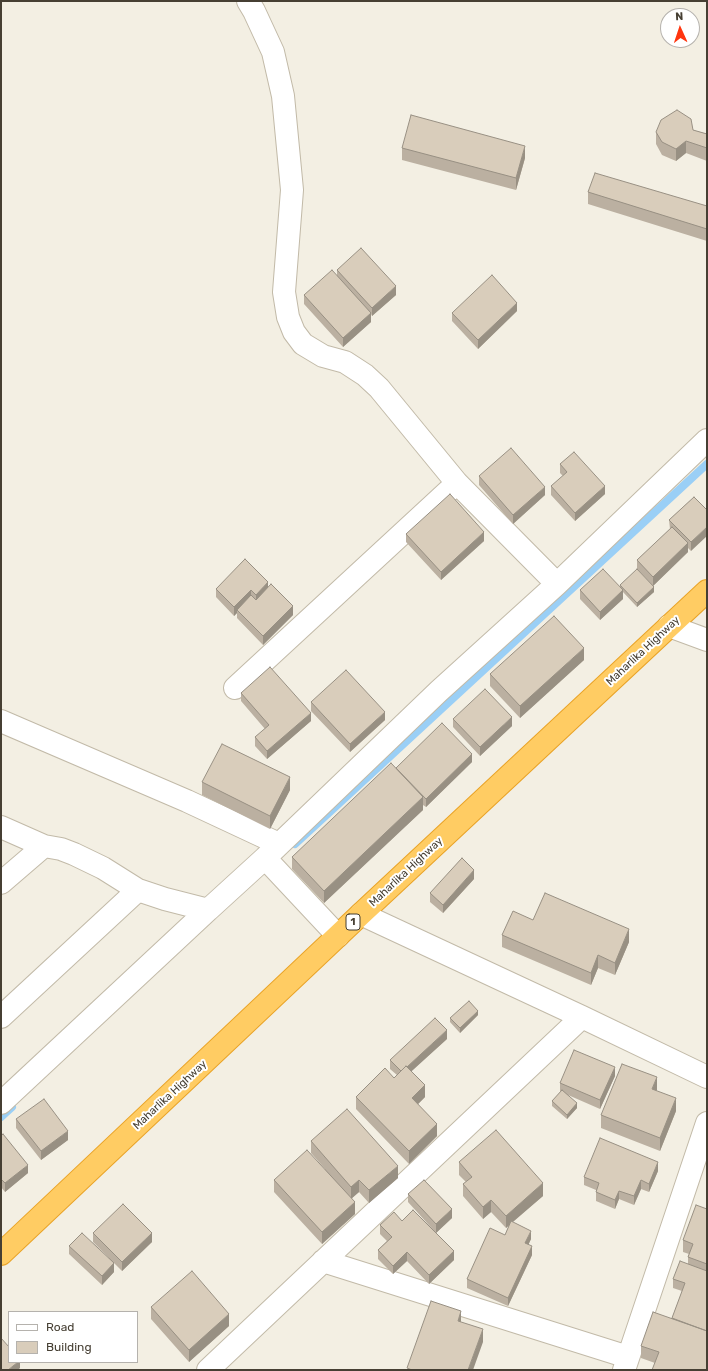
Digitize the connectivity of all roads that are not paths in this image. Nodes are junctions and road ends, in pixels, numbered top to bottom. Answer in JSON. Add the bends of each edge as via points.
{"nodes":[{"id":1,"x":248,"y":1,"type":"edge"},
{"id":2,"x":707,"y":440,"type":"edge"},
{"id":3,"x":457,"y":483,"type":"junction"},
{"id":4,"x":557,"y":584,"type":"junction"},
{"id":5,"x":707,"y":591,"type":"edge"},
{"id":6,"x":669,"y":626,"type":"junction"},
{"id":7,"x":707,"y":640,"type":"edge"},
{"id":8,"x":235,"y":688,"type":"dead end"},
{"id":9,"x":1,"y":721,"type":"edge"},
{"id":10,"x":1,"y":826,"type":"edge"},
{"id":11,"x":44,"y":846,"type":"junction"},
{"id":12,"x":272,"y":851,"type":"junction"},
{"id":13,"x":1,"y":883,"type":"edge"},
{"id":14,"x":138,"y":890,"type":"junction"},
{"id":15,"x":208,"y":910,"type":"junction"},
{"id":16,"x":361,"y":914,"type":"junction"},
{"id":17,"x":338,"y":936,"type":"junction"},
{"id":18,"x":1,"y":1017,"type":"edge"},
{"id":19,"x":582,"y":1017,"type":"junction"},
{"id":20,"x":707,"y":1077,"type":"edge"},
{"id":21,"x":1,"y":1104,"type":"edge"},
{"id":22,"x":707,"y":1123,"type":"edge"},
{"id":23,"x":1,"y":1254,"type":"edge"},
{"id":24,"x":323,"y":1261,"type":"junction"},
{"id":25,"x":626,"y":1363,"type":"edge"},
{"id":26,"x":208,"y":1370,"type":"edge"}],
"edges":[{"from":1,"to":3,"type":"street","via":[[273,52],[283,96],[292,190],[284,292],[288,317],[294,332],[303,344],[323,356],[345,362],[365,375],[379,388]]},
{"from":2,"to":4,"type":"street"},
{"from":3,"to":4,"type":"street"},
{"from":3,"to":8,"type":"street"},
{"from":4,"to":12,"type":"street","via":[[438,691]]},
{"from":5,"to":6,"type":"highway","name":"Maharlika Highway","number":"1"},
{"from":6,"to":7,"type":"street"},
{"from":6,"to":16,"type":"highway","name":"Maharlika Highway","number":"1"},
{"from":9,"to":12,"type":"street","via":[[187,801]]},
{"from":10,"to":11,"type":"street"},
{"from":11,"to":13,"type":"street"},
{"from":11,"to":14,"type":"street","via":[[74,854],[103,868]]},
{"from":12,"to":15,"type":"street"},
{"from":12,"to":17,"type":"street"},
{"from":14,"to":15,"type":"street","via":[[165,900]]},
{"from":14,"to":18,"type":"street"},
{"from":15,"to":21,"type":"street"},
{"from":16,"to":17,"type":"highway","name":"Maharlika Highway","number":"1"},
{"from":16,"to":19,"type":"street"},
{"from":17,"to":23,"type":"highway","name":"Maharlika Highway","number":"1"},
{"from":19,"to":20,"type":"street"},
{"from":19,"to":24,"type":"street"},
{"from":22,"to":25,"type":"street"},
{"from":24,"to":25,"type":"street"},
{"from":24,"to":26,"type":"street"}]}
